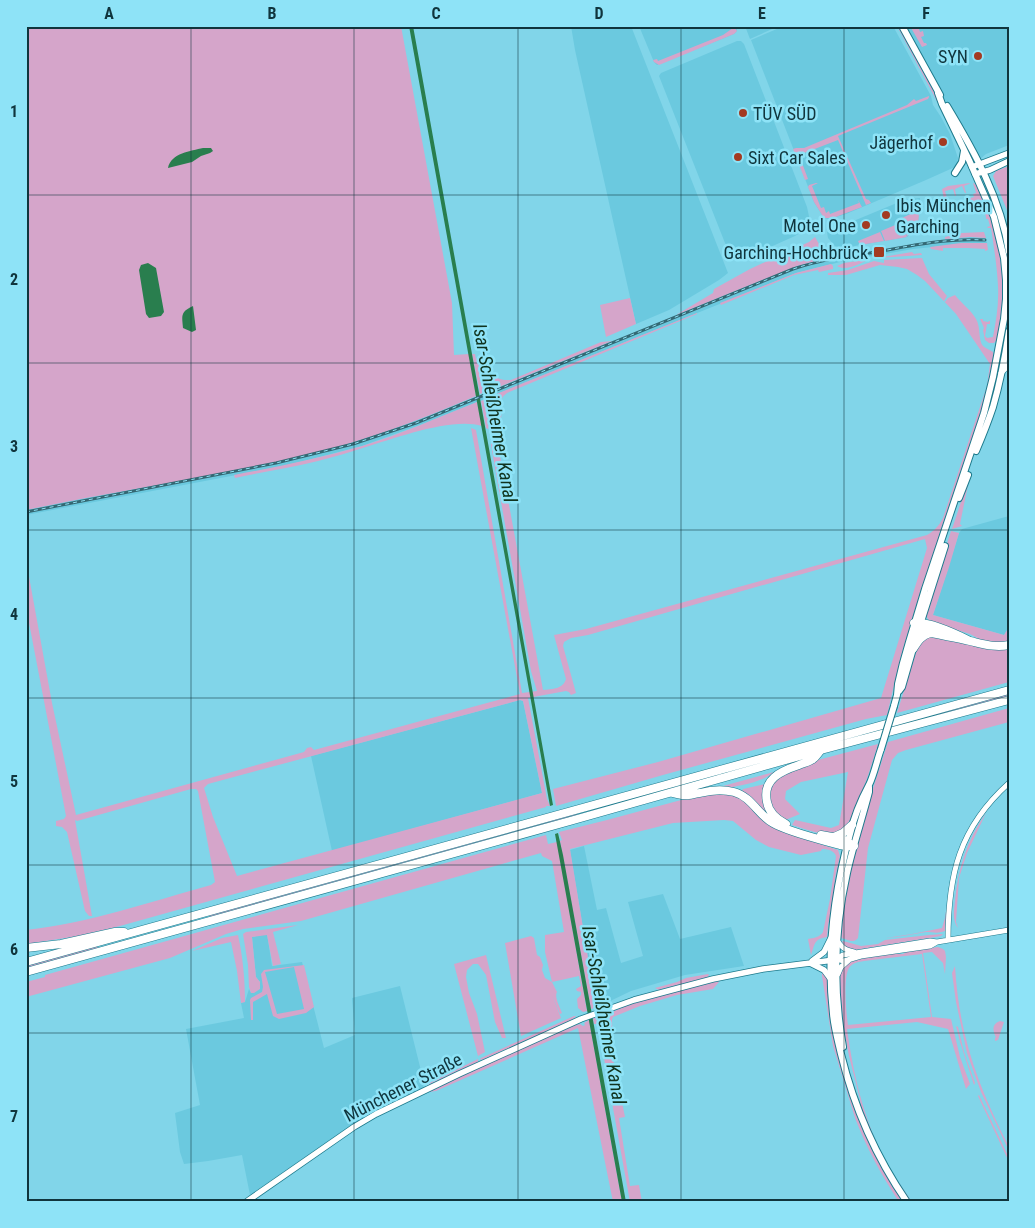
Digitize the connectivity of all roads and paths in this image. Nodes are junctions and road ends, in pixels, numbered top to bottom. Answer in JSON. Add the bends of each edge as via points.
{"nodes":[{"id":1,"x":902,"y":26,"type":"edge"},
{"id":2,"x":938,"y":93,"type":"junction"},
{"id":3,"x":964,"y":149,"type":"junction"},
{"id":4,"x":1009,"y":153,"type":"edge"},
{"id":5,"x":1009,"y":161,"type":"edge"},
{"id":6,"x":976,"y":166,"type":"junction"},
{"id":7,"x":983,"y":172,"type":"junction"},
{"id":8,"x":955,"y":173,"type":"dead end"},
{"id":9,"x":975,"y":174,"type":"junction"},
{"id":10,"x":1009,"y":252,"type":"edge"},
{"id":11,"x":1009,"y":331,"type":"edge"},
{"id":12,"x":998,"y":348,"type":"junction"},
{"id":13,"x":1007,"y":350,"type":"edge"},
{"id":14,"x":1009,"y":362,"type":"edge"},
{"id":15,"x":1001,"y":374,"type":"junction"},
{"id":16,"x":948,"y":527,"type":"junction"},
{"id":17,"x":918,"y":625,"type":"junction"},
{"id":18,"x":930,"y":633,"type":"junction"},
{"id":19,"x":970,"y":641,"type":"junction"},
{"id":20,"x":1009,"y":645,"type":"edge"},
{"id":21,"x":913,"y":649,"type":"junction"},
{"id":22,"x":1009,"y":690,"type":"edge"},
{"id":23,"x":897,"y":695,"type":"junction"},
{"id":24,"x":1009,"y":700,"type":"edge"},
{"id":25,"x":821,"y":750,"type":"junction"},
{"id":26,"x":1009,"y":783,"type":"edge"},
{"id":27,"x":869,"y":785,"type":"junction"},
{"id":28,"x":672,"y":793,"type":"junction"},
{"id":29,"x":852,"y":825,"type":"junction"},
{"id":30,"x":834,"y":837,"type":"junction"},
{"id":31,"x":850,"y":844,"type":"junction"},
{"id":32,"x":1009,"y":930,"type":"edge"},
{"id":33,"x":134,"y":932,"type":"junction"},
{"id":34,"x":834,"y":938,"type":"junction"},
{"id":35,"x":948,"y":940,"type":"junction"},
{"id":36,"x":937,"y":942,"type":"junction"},
{"id":37,"x":26,"y":948,"type":"edge"},
{"id":38,"x":857,"y":953,"type":"junction"},
{"id":39,"x":833,"y":960,"type":"junction"},
{"id":40,"x":849,"y":960,"type":"junction"},
{"id":41,"x":26,"y":962,"type":"edge"},
{"id":42,"x":810,"y":963,"type":"junction"},
{"id":43,"x":26,"y":972,"type":"edge"},
{"id":44,"x":833,"y":980,"type":"junction"},
{"id":45,"x":246,"y":1202,"type":"edge"},
{"id":46,"x":907,"y":1202,"type":"edge"}],
"edges":[{"from":1,"to":2,"type":"main road"},
{"from":2,"to":3,"type":"main road"},
{"from":2,"to":6,"type":"main road"},
{"from":3,"to":6,"type":"main road"},
{"from":3,"to":8,"type":"main road","via":[[961,165]]},
{"from":4,"to":6,"type":"main road"},
{"from":5,"to":7,"type":"main road"},
{"from":6,"to":7,"type":"main road"},
{"from":6,"to":9,"type":"main road"},
{"from":7,"to":9,"type":"main road"},
{"from":7,"to":10,"type":"main road","via":[[1000,212]]},
{"from":9,"to":12,"type":"main road","via":[[992,212],[1004,258],[1006,299]]},
{"from":11,"to":13,"type":"main road"},
{"from":12,"to":13,"type":"street"},
{"from":12,"to":16,"type":"main road","via":[[984,413]]},
{"from":13,"to":15,"type":"main road"},
{"from":14,"to":15,"type":"street"},
{"from":15,"to":16,"type":"main road","via":[[992,409]]},
{"from":16,"to":17,"type":"main road"},
{"from":17,"to":18,"type":"highway"},
{"from":17,"to":19,"type":"highway","via":[[954,633]]},
{"from":17,"to":21,"type":"main road"},
{"from":17,"to":23,"type":"main road","via":[[903,662]]},
{"from":18,"to":19,"type":"highway"},
{"from":18,"to":21,"type":"highway","via":[[921,637]]},
{"from":19,"to":20,"type":"highway","via":[[998,647]]},
{"from":21,"to":23,"type":"main road"},
{"from":22,"to":33,"type":"highway"},
{"from":23,"to":27,"type":"main road","bridge":true},
{"from":24,"to":25,"type":"highway"},
{"from":25,"to":28,"type":"highway"},
{"from":25,"to":30,"type":"highway","via":[[812,760],[776,775],[767,788],[766,800],[779,821]]},
{"from":26,"to":35,"type":"street","via":[[981,813],[959,854],[949,909]]},
{"from":27,"to":29,"type":"main road"},
{"from":27,"to":31,"type":"main road"},
{"from":28,"to":31,"type":"highway","via":[[687,796],[726,790],[745,797],[774,823]]},
{"from":28,"to":43,"type":"highway"},
{"from":29,"to":30,"type":"highway"},
{"from":29,"to":31,"type":"main road"},
{"from":30,"to":31,"type":"highway"},
{"from":31,"to":34,"type":"main road"},
{"from":32,"to":35,"type":"street"},
{"from":33,"to":37,"type":"highway","via":[[115,932]]},
{"from":33,"to":41,"type":"highway"},
{"from":34,"to":38,"type":"street","via":[[846,950]]},
{"from":34,"to":39,"type":"main road"},
{"from":34,"to":42,"type":"main road"},
{"from":35,"to":36,"type":"street"},
{"from":36,"to":38,"type":"street"},
{"from":36,"to":40,"type":"street","via":[[930,946]]},
{"from":38,"to":39,"type":"street"},
{"from":39,"to":40,"type":"street"},
{"from":39,"to":42,"type":"main road"},
{"from":39,"to":44,"type":"main road"},
{"from":40,"to":44,"type":"street"},
{"from":42,"to":44,"type":"main road","via":[[824,970]]},
{"from":42,"to":45,"type":"main road","name":"Münchener Straße","via":[[712,979],[650,995],[584,1018],[376,1114]]},
{"from":44,"to":46,"type":"main road","via":[[856,1102],[879,1158]]}]}
